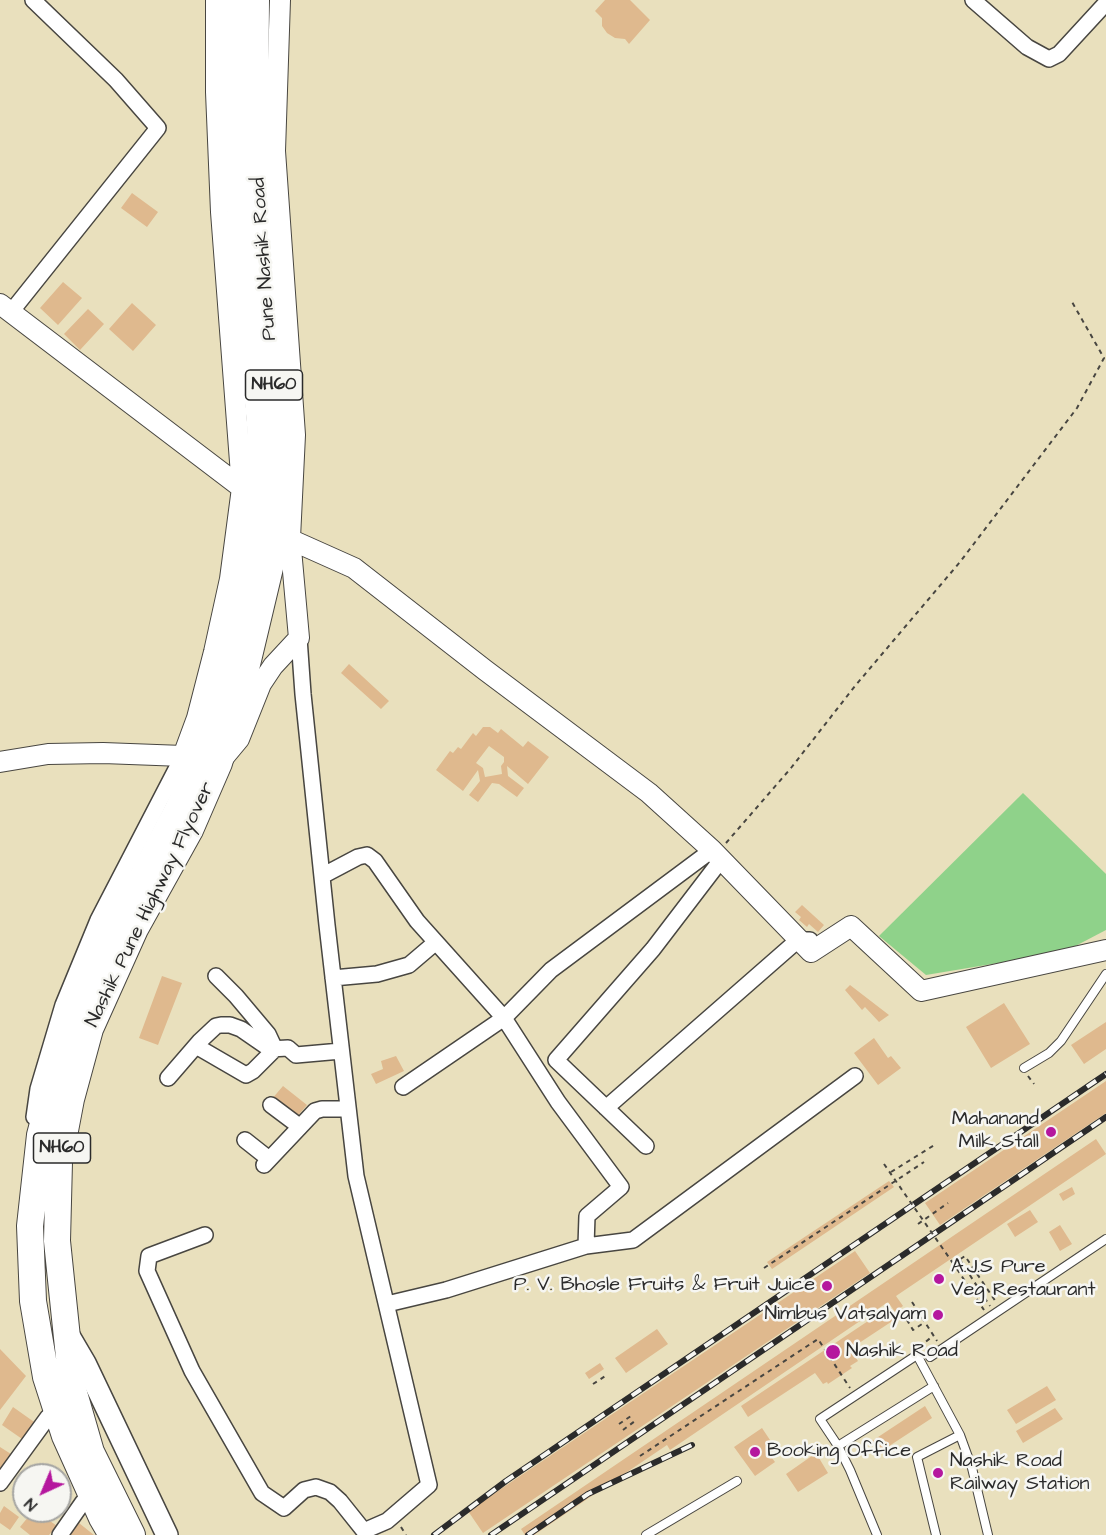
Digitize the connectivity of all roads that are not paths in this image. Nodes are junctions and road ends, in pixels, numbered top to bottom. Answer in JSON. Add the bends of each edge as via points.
{"nodes":[{"id":1,"x":33,"y":0,"type":"edge"},
{"id":2,"x":216,"y":0,"type":"edge"},
{"id":3,"x":236,"y":0,"type":"edge"},
{"id":4,"x":256,"y":0,"type":"edge"},
{"id":5,"x":280,"y":0,"type":"edge"},
{"id":6,"x":973,"y":0,"type":"edge"},
{"id":7,"x":1106,"y":3,"type":"edge"},
{"id":8,"x":6,"y":308,"type":"edge"},
{"id":9,"x":242,"y":488,"type":"junction"},
{"id":10,"x":284,"y":536,"type":"junction"},
{"id":11,"x":299,"y":638,"type":"junction"},
{"id":12,"x":201,"y":759,"type":"junction"},
{"id":13,"x":0,"y":762,"type":"edge"},
{"id":14,"x":717,"y":855,"type":"junction"},
{"id":15,"x":322,"y":876,"type":"junction"},
{"id":16,"x":799,"y":940,"type":"junction"},
{"id":17,"x":436,"y":942,"type":"junction"},
{"id":18,"x":1106,"y":950,"type":"edge"},
{"id":19,"x":1106,"y":974,"type":"edge"},
{"id":20,"x":216,"y":976,"type":"dead end"},
{"id":21,"x":333,"y":978,"type":"junction"},
{"id":22,"x":504,"y":1018,"type":"junction"},
{"id":23,"x":196,"y":1046,"type":"junction"},
{"id":24,"x":274,"y":1049,"type":"junction"},
{"id":25,"x":341,"y":1051,"type":"junction"},
{"id":26,"x":1024,"y":1068,"type":"dead end"},
{"id":27,"x":855,"y":1076,"type":"dead end"},
{"id":28,"x":168,"y":1078,"type":"dead end"},
{"id":29,"x":403,"y":1087,"type":"dead end"},
{"id":30,"x":271,"y":1105,"type":"dead end"},
{"id":31,"x":606,"y":1108,"type":"junction"},
{"id":32,"x":348,"y":1109,"type":"junction"},
{"id":33,"x":299,"y":1126,"type":"junction"},
{"id":34,"x":245,"y":1140,"type":"dead end"},
{"id":35,"x":646,"y":1146,"type":"dead end"},
{"id":36,"x":205,"y":1235,"type":"dead end"},
{"id":37,"x":1106,"y":1239,"type":"edge"},
{"id":38,"x":585,"y":1246,"type":"junction"},
{"id":39,"x":387,"y":1304,"type":"junction"},
{"id":40,"x":67,"y":1333,"type":"junction"},
{"id":41,"x":930,"y":1357,"type":"dead end"},
{"id":42,"x":934,"y":1386,"type":"junction"},
{"id":43,"x":48,"y":1417,"type":"junction"},
{"id":44,"x":960,"y":1436,"type":"junction"},
{"id":45,"x":838,"y":1446,"type":"junction"},
{"id":46,"x":737,"y":1481,"type":"dead end"},
{"id":47,"x":0,"y":1483,"type":"edge"},
{"id":48,"x":83,"y":1502,"type":"junction"},
{"id":49,"x":60,"y":1535,"type":"edge"},
{"id":50,"x":103,"y":1535,"type":"edge"},
{"id":51,"x":112,"y":1535,"type":"edge"},
{"id":52,"x":132,"y":1535,"type":"edge"},
{"id":53,"x":167,"y":1535,"type":"edge"},
{"id":54,"x":646,"y":1535,"type":"edge"},
{"id":55,"x":877,"y":1535,"type":"edge"},
{"id":56,"x":936,"y":1535,"type":"edge"},
{"id":57,"x":988,"y":1535,"type":"edge"}],
"edges":[{"from":1,"to":8,"type":"street","via":[[116,80],[158,128]]},
{"from":2,"to":9,"type":"street","via":[[221,212]]},
{"from":3,"to":12,"type":"highway","name":"Pune Nashik Road","number":"NH60","via":[[238,188],[260,424],[261,487],[256,536],[233,654]]},
{"from":4,"to":10,"type":"highway","name":"Pune Nashik Road","number":"NH60","via":[[255,124]]},
{"from":5,"to":10,"type":"street","via":[[274,151],[295,435]]},
{"from":6,"to":7,"type":"street","via":[[1027,47],[1048,59],[1059,54]]},
{"from":8,"to":9,"type":"street"},
{"from":9,"to":12,"type":"street","via":[[230,579],[197,718]]},
{"from":10,"to":11,"type":"street"},
{"from":10,"to":12,"type":"highway","name":"Pune Nashik Road","number":"NH60","via":[[239,698]]},
{"from":10,"to":14,"type":"street","via":[[354,568],[649,793]]},
{"from":11,"to":12,"type":"street","via":[[261,684],[239,739]]},
{"from":11,"to":15,"type":"street"},
{"from":12,"to":13,"type":"street","via":[[103,753],[48,754]]},
{"from":12,"to":40,"type":"highway","name":"Nashik Pune Highway Flyover","number":"NH60","via":[[190,830],[135,929],[90,1029],[71,1099],[59,1162],[57,1242]]},
{"from":12,"to":43,"type":"street","via":[[98,920],[63,1005],[38,1089],[23,1182],[25,1277]]},
{"from":12,"to":51,"type":"highway","name":"Nashik Pune Highway Flyover","number":"NH60","via":[[83,989],[40,1135],[30,1226],[33,1301],[46,1377],[65,1436]]},
{"from":14,"to":16,"type":"street"},
{"from":14,"to":22,"type":"street","via":[[551,970]]},
{"from":14,"to":31,"type":"street","via":[[653,949],[556,1059]]},
{"from":15,"to":17,"type":"street","via":[[367,855]]},
{"from":15,"to":21,"type":"street"},
{"from":16,"to":18,"type":"street","via":[[811,952],[850,926],[921,991]]},
{"from":16,"to":31,"type":"street"},
{"from":17,"to":21,"type":"street","via":[[409,965],[377,974]]},
{"from":17,"to":22,"type":"street"},
{"from":19,"to":26,"type":"lane","via":[[1061,1041]]},
{"from":20,"to":24,"type":"street","via":[[268,1034]]},
{"from":21,"to":25,"type":"street"},
{"from":22,"to":29,"type":"street"},
{"from":22,"to":38,"type":"street","via":[[558,1102],[621,1187],[587,1215]]},
{"from":23,"to":24,"type":"street","via":[[216,1026],[224,1025],[241,1029]]},
{"from":23,"to":24,"type":"street","via":[[246,1075]]},
{"from":23,"to":28,"type":"street"},
{"from":24,"to":25,"type":"street","via":[[288,1048],[301,1056]]},
{"from":25,"to":32,"type":"street"},
{"from":27,"to":38,"type":"street","via":[[633,1240]]},
{"from":30,"to":33,"type":"street"},
{"from":31,"to":35,"type":"street"},
{"from":32,"to":33,"type":"street","via":[[315,1111]]},
{"from":32,"to":39,"type":"street","via":[[356,1176]]},
{"from":33,"to":34,"type":"street","via":[[266,1162]]},
{"from":36,"to":39,"type":"street","via":[[149,1256],[147,1271],[192,1371],[262,1493],[284,1508],[304,1490],[316,1487],[330,1492],[364,1531],[387,1521],[429,1485]]},
{"from":37,"to":41,"type":"lane"},
{"from":38,"to":39,"type":"street","via":[[446,1290]]},
{"from":40,"to":52,"type":"highway","name":"Nashik Pune Highway Flyover","number":"NH60","via":[[72,1386],[91,1452]]},
{"from":40,"to":53,"type":"main road"},
{"from":42,"to":44,"type":"lane"},
{"from":42,"to":45,"type":"lane"},
{"from":42,"to":45,"type":"lane","via":[[916,1355],[820,1419]]},
{"from":43,"to":47,"type":"street"},
{"from":43,"to":48,"type":"street"},
{"from":44,"to":56,"type":"lane","via":[[916,1457]]},
{"from":44,"to":57,"type":"lane"},
{"from":45,"to":55,"type":"lane"},
{"from":46,"to":54,"type":"lane"},
{"from":48,"to":49,"type":"street"},
{"from":48,"to":50,"type":"street"}]}
